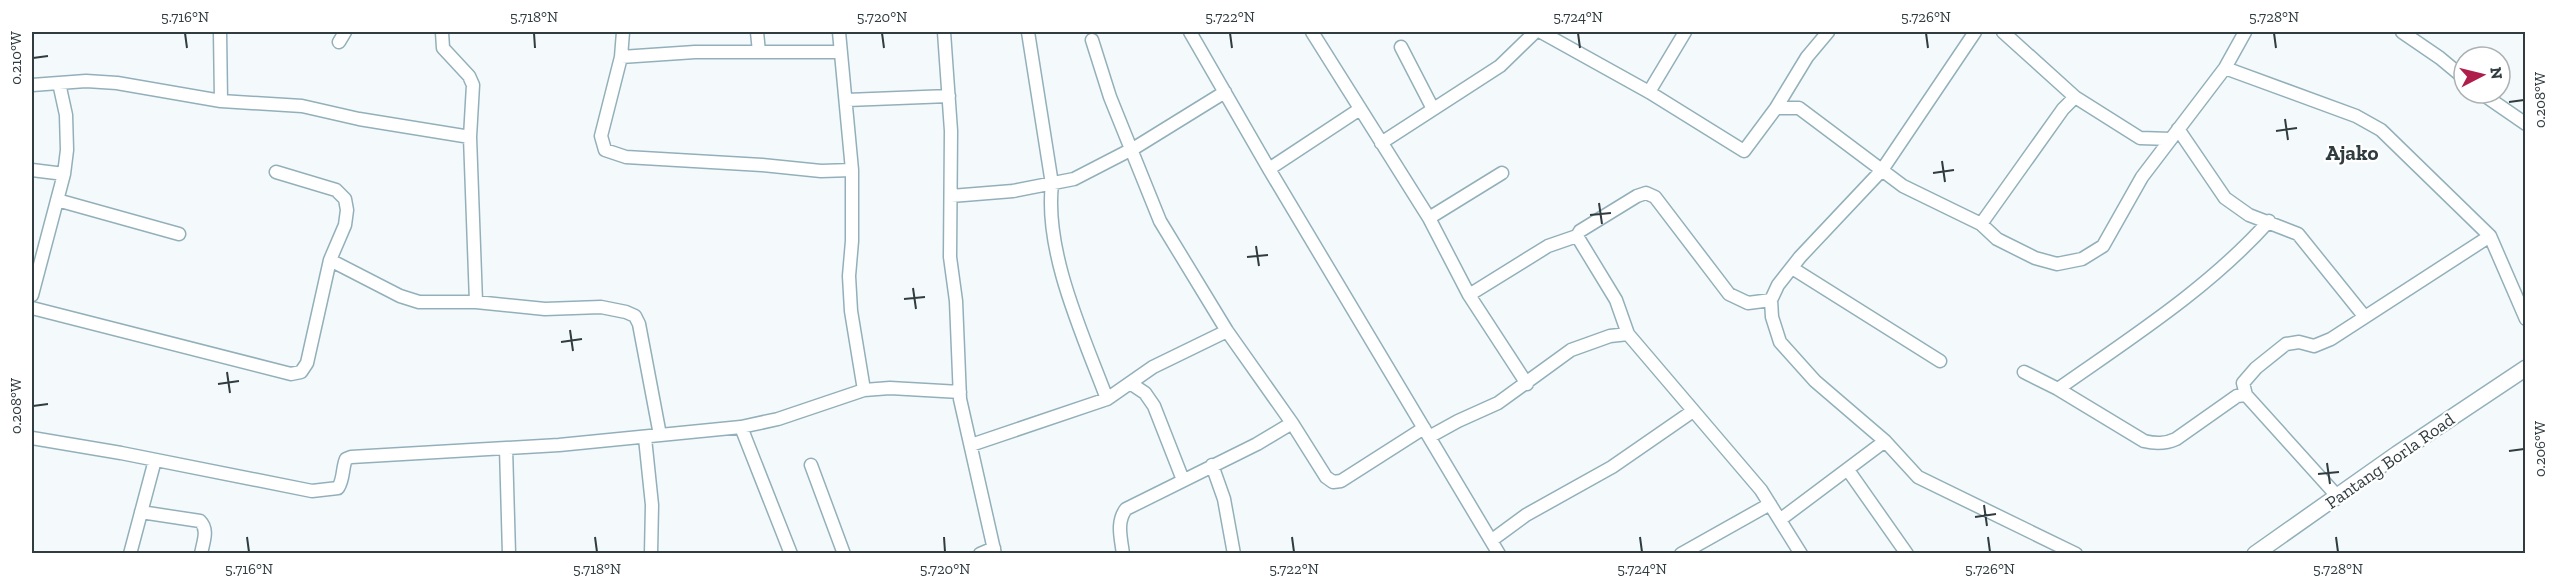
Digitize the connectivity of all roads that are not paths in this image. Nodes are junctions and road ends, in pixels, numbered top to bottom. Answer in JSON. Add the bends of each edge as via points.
{"nodes":[{"id":1,"x":220,"y":32,"type":"edge"},
{"id":2,"x":442,"y":32,"type":"edge"},
{"id":3,"x":623,"y":32,"type":"edge"},
{"id":4,"x":757,"y":32,"type":"edge"},
{"id":5,"x":839,"y":32,"type":"edge"},
{"id":6,"x":944,"y":32,"type":"edge"},
{"id":7,"x":1028,"y":32,"type":"edge"},
{"id":8,"x":1190,"y":32,"type":"edge"},
{"id":9,"x":1312,"y":32,"type":"edge"},
{"id":10,"x":1535,"y":32,"type":"edge"},
{"id":11,"x":1541,"y":32,"type":"edge"},
{"id":12,"x":1685,"y":32,"type":"edge"},
{"id":13,"x":1828,"y":32,"type":"edge"},
{"id":14,"x":1975,"y":32,"type":"edge"},
{"id":15,"x":2002,"y":32,"type":"edge"},
{"id":16,"x":2246,"y":32,"type":"edge"},
{"id":17,"x":2402,"y":32,"type":"edge"},
{"id":18,"x":1092,"y":40,"type":"dead end"},
{"id":19,"x":1401,"y":47,"type":"dead end"},
{"id":20,"x":759,"y":52,"type":"junction"},
{"id":21,"x":840,"y":52,"type":"junction"},
{"id":22,"x":621,"y":57,"type":"junction"},
{"id":23,"x":2226,"y":68,"type":"junction"},
{"id":24,"x":2452,"y":68,"type":"edge"},
{"id":25,"x":59,"y":83,"type":"junction"},
{"id":26,"x":32,"y":85,"type":"edge"},
{"id":27,"x":1225,"y":92,"type":"junction"},
{"id":28,"x":1649,"y":93,"type":"junction"},
{"id":29,"x":949,"y":96,"type":"junction"},
{"id":30,"x":2075,"y":97,"type":"junction"},
{"id":31,"x":847,"y":100,"type":"junction"},
{"id":32,"x":221,"y":101,"type":"junction"},
{"id":33,"x":2498,"y":105,"type":"edge"},
{"id":34,"x":1776,"y":108,"type":"junction"},
{"id":35,"x":1360,"y":109,"type":"junction"},
{"id":36,"x":1434,"y":109,"type":"junction"},
{"id":37,"x":2526,"y":124,"type":"edge"},
{"id":38,"x":2175,"y":134,"type":"junction"},
{"id":39,"x":470,"y":137,"type":"junction"},
{"id":40,"x":1381,"y":143,"type":"junction"},
{"id":41,"x":1131,"y":150,"type":"junction"},
{"id":42,"x":32,"y":170,"type":"edge"},
{"id":43,"x":852,"y":170,"type":"junction"},
{"id":44,"x":1269,"y":170,"type":"junction"},
{"id":45,"x":1881,"y":170,"type":"junction"},
{"id":46,"x":276,"y":172,"type":"dead end"},
{"id":47,"x":1502,"y":173,"type":"dead end"},
{"id":48,"x":64,"y":174,"type":"junction"},
{"id":49,"x":1052,"y":184,"type":"junction"},
{"id":50,"x":951,"y":196,"type":"junction"},
{"id":51,"x":57,"y":200,"type":"junction"},
{"id":52,"x":1429,"y":218,"type":"junction"},
{"id":53,"x":2269,"y":221,"type":"junction"},
{"id":54,"x":1982,"y":224,"type":"junction"},
{"id":55,"x":179,"y":234,"type":"dead end"},
{"id":56,"x":1577,"y":236,"type":"junction"},
{"id":57,"x":2490,"y":236,"type":"junction"},
{"id":58,"x":330,"y":260,"type":"junction"},
{"id":59,"x":1792,"y":268,"type":"junction"},
{"id":60,"x":32,"y":295,"type":"edge"},
{"id":61,"x":1469,"y":295,"type":"junction"},
{"id":62,"x":1771,"y":300,"type":"junction"},
{"id":63,"x":476,"y":302,"type":"junction"},
{"id":64,"x":32,"y":308,"type":"edge"},
{"id":65,"x":2364,"y":316,"type":"junction"},
{"id":66,"x":2526,"y":319,"type":"edge"},
{"id":67,"x":1227,"y":331,"type":"junction"},
{"id":68,"x":1628,"y":334,"type":"junction"},
{"id":69,"x":1940,"y":361,"type":"dead end"},
{"id":70,"x":2526,"y":368,"type":"edge"},
{"id":71,"x":2024,"y":372,"type":"dead end"},
{"id":72,"x":1130,"y":383,"type":"junction"},
{"id":73,"x":1527,"y":384,"type":"junction"},
{"id":74,"x":2058,"y":389,"type":"junction"},
{"id":75,"x":864,"y":390,"type":"junction"},
{"id":76,"x":960,"y":392,"type":"junction"},
{"id":77,"x":2246,"y":395,"type":"junction"},
{"id":78,"x":1107,"y":399,"type":"junction"},
{"id":79,"x":1693,"y":411,"type":"junction"},
{"id":80,"x":1292,"y":423,"type":"junction"},
{"id":81,"x":741,"y":428,"type":"junction"},
{"id":82,"x":1427,"y":432,"type":"junction"},
{"id":83,"x":660,"y":435,"type":"junction"},
{"id":84,"x":32,"y":438,"type":"edge"},
{"id":85,"x":645,"y":438,"type":"junction"},
{"id":86,"x":1885,"y":441,"type":"junction"},
{"id":87,"x":972,"y":445,"type":"junction"},
{"id":88,"x":506,"y":448,"type":"junction"},
{"id":89,"x":155,"y":460,"type":"junction"},
{"id":90,"x":811,"y":465,"type":"dead end"},
{"id":91,"x":1212,"y":465,"type":"junction"},
{"id":92,"x":1848,"y":470,"type":"junction"},
{"id":93,"x":1183,"y":480,"type":"junction"},
{"id":94,"x":2338,"y":497,"type":"junction"},
{"id":95,"x":1770,"y":504,"type":"junction"},
{"id":96,"x":141,"y":512,"type":"junction"},
{"id":97,"x":1781,"y":519,"type":"junction"},
{"id":98,"x":1492,"y":540,"type":"junction"},
{"id":99,"x":995,"y":551,"type":"edge"},
{"id":100,"x":130,"y":554,"type":"edge"},
{"id":101,"x":201,"y":554,"type":"edge"},
{"id":102,"x":509,"y":554,"type":"edge"},
{"id":103,"x":651,"y":554,"type":"edge"},
{"id":104,"x":791,"y":554,"type":"edge"},
{"id":105,"x":844,"y":554,"type":"edge"},
{"id":106,"x":980,"y":554,"type":"edge"},
{"id":107,"x":1123,"y":554,"type":"edge"},
{"id":108,"x":1234,"y":554,"type":"edge"},
{"id":109,"x":1499,"y":554,"type":"edge"},
{"id":110,"x":1681,"y":554,"type":"edge"},
{"id":111,"x":1801,"y":554,"type":"edge"},
{"id":112,"x":1907,"y":554,"type":"edge"},
{"id":113,"x":2076,"y":554,"type":"edge"},
{"id":114,"x":2255,"y":554,"type":"edge"}],
"edges":[{"from":1,"to":32,"type":"street"},
{"from":2,"to":39,"type":"street","via":[[443,48],[473,85]]},
{"from":3,"to":22,"type":"street"},
{"from":4,"to":20,"type":"street"},
{"from":5,"to":21,"type":"street"},
{"from":6,"to":29,"type":"street"},
{"from":7,"to":49,"type":"street"},
{"from":8,"to":27,"type":"street"},
{"from":9,"to":35,"type":"street"},
{"from":10,"to":36,"type":"street","via":[[1509,60]]},
{"from":11,"to":28,"type":"street"},
{"from":12,"to":28,"type":"street"},
{"from":13,"to":34,"type":"street","via":[[1807,57]]},
{"from":14,"to":45,"type":"street"},
{"from":15,"to":30,"type":"street"},
{"from":16,"to":23,"type":"street"},
{"from":17,"to":24,"type":"street"},
{"from":18,"to":41,"type":"street"},
{"from":19,"to":36,"type":"street"},
{"from":20,"to":21,"type":"street"},
{"from":20,"to":22,"type":"street"},
{"from":21,"to":31,"type":"street"},
{"from":22,"to":43,"type":"street","via":[[601,136],[604,150],[626,157]]},
{"from":23,"to":38,"type":"street"},
{"from":23,"to":57,"type":"street","via":[[2356,116],[2381,130]]},
{"from":25,"to":26,"type":"street"},
{"from":25,"to":32,"type":"street","via":[[117,83]]},
{"from":25,"to":48,"type":"street","via":[[68,136]]},
{"from":27,"to":41,"type":"street"},
{"from":27,"to":44,"type":"street"},
{"from":28,"to":34,"type":"street","via":[[1744,151]]},
{"from":29,"to":31,"type":"street"},
{"from":29,"to":50,"type":"street"},
{"from":30,"to":38,"type":"street","via":[[2140,138]]},
{"from":30,"to":54,"type":"street"},
{"from":31,"to":43,"type":"street"},
{"from":32,"to":39,"type":"street","via":[[302,106]]},
{"from":33,"to":37,"type":"street"},
{"from":34,"to":45,"type":"street","via":[[1799,108]]},
{"from":35,"to":40,"type":"street"},
{"from":35,"to":44,"type":"street"},
{"from":36,"to":40,"type":"street"},
{"from":38,"to":53,"type":"street","via":[[2225,198],[2249,215]]},
{"from":38,"to":54,"type":"street","via":[[2142,177],[2103,246],[2082,259],[2057,264],[2035,258],[1996,239]]},
{"from":39,"to":63,"type":"street"},
{"from":40,"to":52,"type":"street"},
{"from":41,"to":49,"type":"street","via":[[1074,179]]},
{"from":41,"to":67,"type":"street","via":[[1160,221]]},
{"from":42,"to":48,"type":"street"},
{"from":43,"to":75,"type":"street","via":[[849,288]]},
{"from":44,"to":82,"type":"street"},
{"from":45,"to":54,"type":"street","via":[[1904,186]]},
{"from":45,"to":59,"type":"street"},
{"from":46,"to":58,"type":"street","via":[[336,190],[345,199],[345,225]]},
{"from":47,"to":52,"type":"street"},
{"from":48,"to":51,"type":"street"},
{"from":49,"to":50,"type":"street"},
{"from":49,"to":78,"type":"street","via":[[1050,206],[1056,254]]},
{"from":50,"to":76,"type":"street","via":[[950,257]]},
{"from":51,"to":55,"type":"street"},
{"from":51,"to":60,"type":"street"},
{"from":52,"to":61,"type":"street"},
{"from":53,"to":65,"type":"street","via":[[2298,234]]},
{"from":53,"to":74,"type":"street","via":[[2183,300]]},
{"from":56,"to":61,"type":"street","via":[[1548,246]]},
{"from":56,"to":62,"type":"street","via":[[1646,193],[1655,197],[1729,294],[1748,303]]},
{"from":56,"to":68,"type":"street","via":[[1616,300]]},
{"from":57,"to":65,"type":"street"},
{"from":57,"to":66,"type":"street"},
{"from":58,"to":63,"type":"street","via":[[419,302]]},
{"from":58,"to":64,"type":"street","via":[[307,363],[301,372],[291,374]]},
{"from":59,"to":62,"type":"street"},
{"from":59,"to":69,"type":"street"},
{"from":61,"to":73,"type":"street"},
{"from":62,"to":86,"type":"street","via":[[1780,342],[1815,381]]},
{"from":63,"to":83,"type":"street","via":[[545,309],[601,307],[634,316],[639,324]]},
{"from":65,"to":77,"type":"street","via":[[2314,346],[2286,344],[2243,383]]},
{"from":67,"to":72,"type":"street","via":[[1153,367]]},
{"from":67,"to":80,"type":"street"},
{"from":68,"to":73,"type":"street","via":[[1571,350]]},
{"from":68,"to":79,"type":"street"},
{"from":70,"to":94,"type":"street","name":"Pantang Borla Road"},
{"from":71,"to":74,"type":"street"},
{"from":72,"to":78,"type":"street"},
{"from":72,"to":93,"type":"street","via":[[1145,393],[1154,406]]},
{"from":73,"to":82,"type":"street","via":[[1498,403]]},
{"from":74,"to":77,"type":"street","via":[[2144,441],[2166,444],[2237,396]]},
{"from":75,"to":76,"type":"street"},
{"from":75,"to":81,"type":"street"},
{"from":76,"to":87,"type":"street"},
{"from":77,"to":94,"type":"street"},
{"from":78,"to":87,"type":"street"},
{"from":79,"to":95,"type":"street"},
{"from":79,"to":98,"type":"street","via":[[1612,467],[1526,515]]},
{"from":80,"to":82,"type":"street","via":[[1333,482]]},
{"from":80,"to":91,"type":"street"},
{"from":81,"to":83,"type":"street"},
{"from":81,"to":104,"type":"street"},
{"from":82,"to":98,"type":"street"},
{"from":83,"to":85,"type":"street"},
{"from":84,"to":89,"type":"street"},
{"from":85,"to":88,"type":"street"},
{"from":85,"to":103,"type":"street","via":[[652,505]]},
{"from":86,"to":92,"type":"street"},
{"from":86,"to":113,"type":"street","via":[[1918,477]]},
{"from":87,"to":99,"type":"street"},
{"from":88,"to":89,"type":"street","via":[[351,457],[343,465],[338,488],[312,491]]},
{"from":88,"to":102,"type":"street"},
{"from":89,"to":96,"type":"street"},
{"from":90,"to":105,"type":"street"},
{"from":91,"to":93,"type":"street"},
{"from":91,"to":108,"type":"street","via":[[1224,499]]},
{"from":92,"to":97,"type":"street"},
{"from":92,"to":112,"type":"street"},
{"from":93,"to":107,"type":"street","via":[[1126,509],[1121,516]]},
{"from":94,"to":114,"type":"street","name":"Pantang Borla Road"},
{"from":95,"to":97,"type":"street"},
{"from":95,"to":110,"type":"street"},
{"from":96,"to":100,"type":"street"},
{"from":96,"to":101,"type":"street","via":[[200,521],[205,533]]},
{"from":97,"to":111,"type":"street"},
{"from":98,"to":109,"type":"street"},
{"from":99,"to":106,"type":"street"}]}
